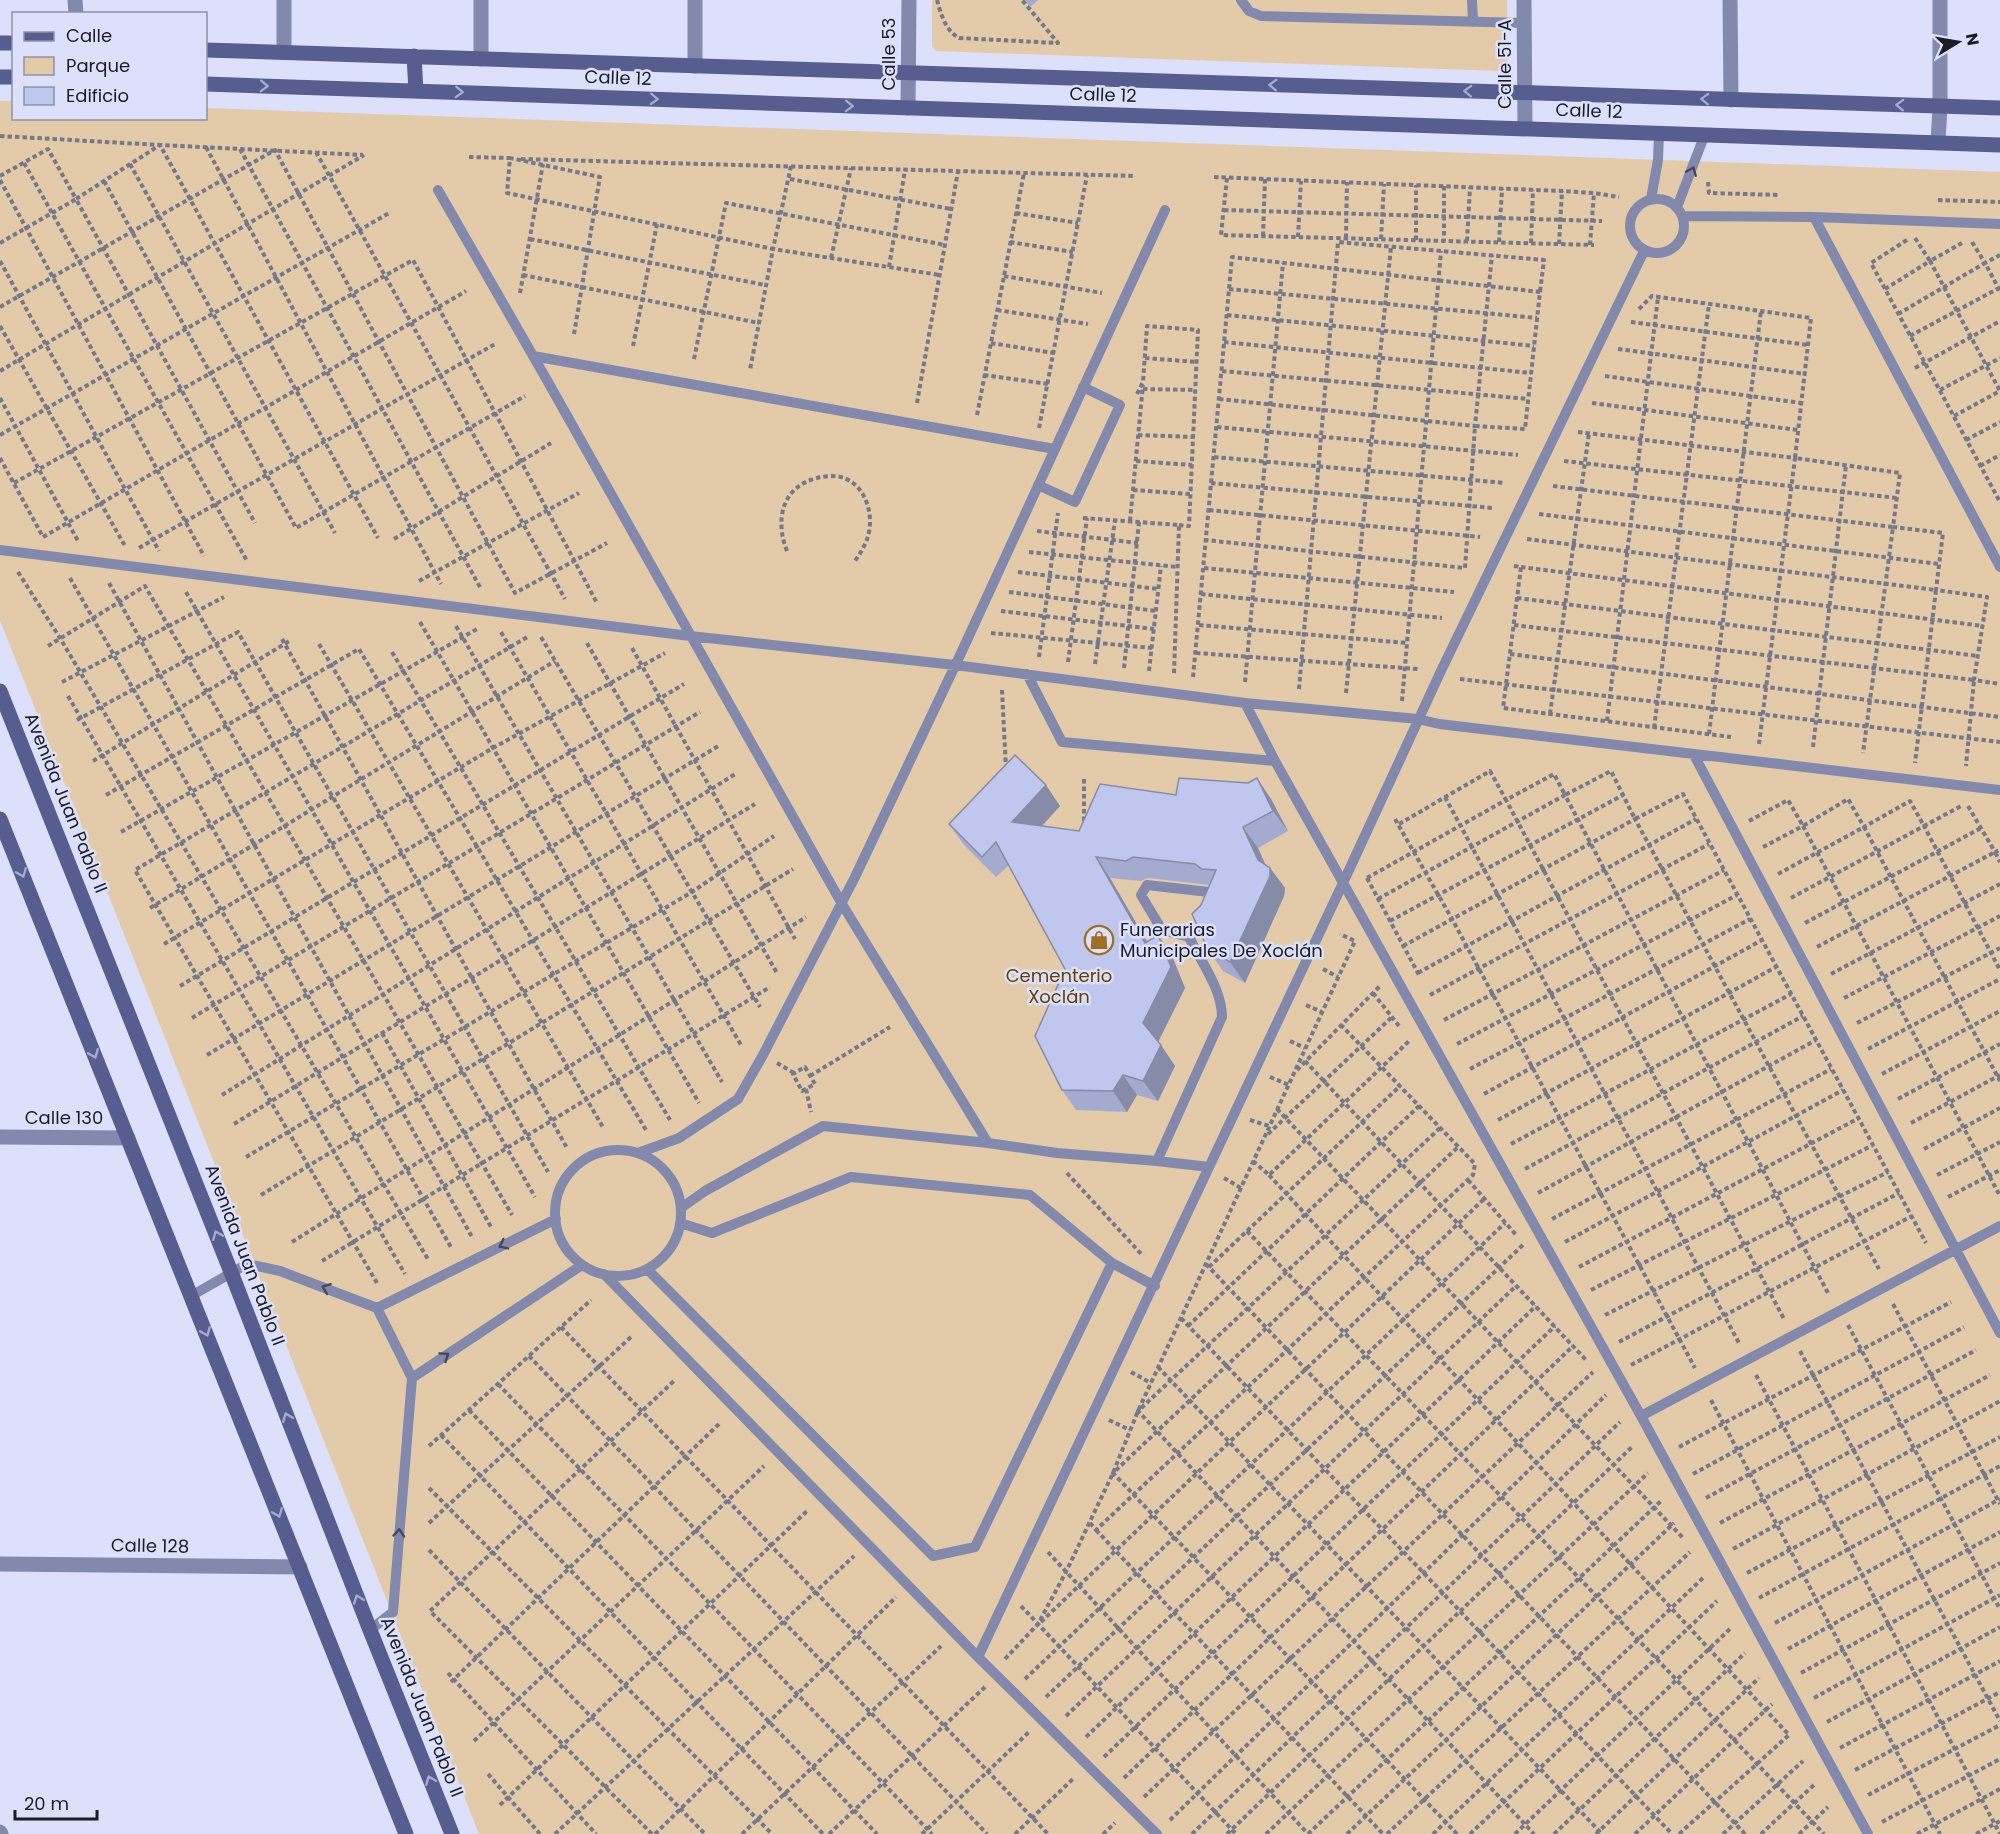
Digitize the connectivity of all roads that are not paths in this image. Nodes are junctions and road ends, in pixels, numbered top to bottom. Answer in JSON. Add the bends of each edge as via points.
{"nodes":[{"id":1,"x":284,"y":0,"type":"edge"},
{"id":2,"x":481,"y":0,"type":"edge"},
{"id":3,"x":694,"y":0,"type":"edge"},
{"id":4,"x":909,"y":0,"type":"edge"},
{"id":5,"x":1241,"y":0,"type":"edge"},
{"id":6,"x":1473,"y":0,"type":"edge"},
{"id":7,"x":1524,"y":0,"type":"edge"},
{"id":8,"x":1730,"y":0,"type":"edge"},
{"id":9,"x":1940,"y":0,"type":"edge"},
{"id":10,"x":1473,"y":22,"type":"junction"},
{"id":11,"x":1524,"y":23,"type":"junction"},
{"id":12,"x":207,"y":50,"type":"edge"},
{"id":13,"x":284,"y":52,"type":"junction"},
{"id":14,"x":414,"y":56,"type":"junction"},
{"id":15,"x":481,"y":59,"type":"junction"},
{"id":16,"x":695,"y":66,"type":"junction"},
{"id":17,"x":909,"y":73,"type":"junction"},
{"id":18,"x":207,"y":84,"type":"edge"},
{"id":19,"x":416,"y":91,"type":"junction"},
{"id":20,"x":1525,"y":93,"type":"junction"},
{"id":21,"x":1731,"y":100,"type":"junction"},
{"id":22,"x":1941,"y":106,"type":"junction"},
{"id":23,"x":908,"y":108,"type":"junction"},
{"id":24,"x":2000,"y":108,"type":"edge"},
{"id":25,"x":1525,"y":128,"type":"junction"},
{"id":26,"x":1659,"y":133,"type":"junction"},
{"id":27,"x":1705,"y":135,"type":"junction"},
{"id":28,"x":1938,"y":142,"type":"junction"},
{"id":29,"x":2000,"y":145,"type":"edge"},
{"id":30,"x":438,"y":190,"type":"dead end"},
{"id":31,"x":1651,"y":199,"type":"junction"},
{"id":32,"x":1165,"y":210,"type":"dead end"},
{"id":33,"x":1680,"y":211,"type":"junction"},
{"id":34,"x":1814,"y":217,"type":"junction"},
{"id":35,"x":2000,"y":224,"type":"edge"},
{"id":36,"x":1644,"y":251,"type":"junction"},
{"id":37,"x":534,"y":356,"type":"junction"},
{"id":38,"x":1083,"y":387,"type":"junction"},
{"id":39,"x":1055,"y":449,"type":"junction"},
{"id":40,"x":1038,"y":485,"type":"junction"},
{"id":41,"x":0,"y":550,"type":"edge"},
{"id":42,"x":2000,"y":567,"type":"edge"},
{"id":43,"x":690,"y":636,"type":"junction"},
{"id":44,"x":955,"y":665,"type":"junction"},
{"id":45,"x":1028,"y":674,"type":"junction"},
{"id":46,"x":1,"y":694,"type":"edge"},
{"id":47,"x":1245,"y":703,"type":"junction"},
{"id":48,"x":1418,"y":719,"type":"junction"},
{"id":49,"x":1694,"y":755,"type":"junction"},
{"id":50,"x":1275,"y":761,"type":"junction"},
{"id":51,"x":2000,"y":790,"type":"edge"},
{"id":52,"x":0,"y":819,"type":"edge"},
{"id":53,"x":1343,"y":883,"type":"junction"},
{"id":54,"x":842,"y":904,"type":"junction"},
{"id":55,"x":1189,"y":937,"type":"junction"},
{"id":56,"x":0,"y":1137,"type":"edge"},
{"id":57,"x":128,"y":1138,"type":"junction"},
{"id":58,"x":988,"y":1143,"type":"junction"},
{"id":59,"x":638,"y":1153,"type":"junction"},
{"id":60,"x":1157,"y":1161,"type":"junction"},
{"id":61,"x":1209,"y":1167,"type":"junction"},
{"id":62,"x":681,"y":1208,"type":"junction"},
{"id":63,"x":555,"y":1219,"type":"junction"},
{"id":64,"x":680,"y":1223,"type":"junction"},
{"id":65,"x":2000,"y":1226,"type":"edge"},
{"id":66,"x":1955,"y":1250,"type":"junction"},
{"id":67,"x":1112,"y":1263,"type":"junction"},
{"id":68,"x":582,"y":1265,"type":"junction"},
{"id":69,"x":647,"y":1269,"type":"junction"},
{"id":70,"x":231,"y":1272,"type":"junction"},
{"id":71,"x":604,"y":1274,"type":"junction"},
{"id":72,"x":1155,"y":1286,"type":"junction"},
{"id":73,"x":191,"y":1296,"type":"junction"},
{"id":74,"x":377,"y":1308,"type":"junction"},
{"id":75,"x":2000,"y":1333,"type":"edge"},
{"id":76,"x":412,"y":1378,"type":"junction"},
{"id":77,"x":1641,"y":1416,"type":"junction"},
{"id":78,"x":0,"y":1564,"type":"edge"},
{"id":79,"x":300,"y":1567,"type":"junction"},
{"id":80,"x":370,"y":1630,"type":"junction"},
{"id":81,"x":978,"y":1657,"type":"junction"},
{"id":82,"x":1872,"y":1830,"type":"edge"},
{"id":83,"x":406,"y":1834,"type":"edge"},
{"id":84,"x":452,"y":1834,"type":"edge"},
{"id":85,"x":1157,"y":1834,"type":"edge"}],
"edges":[{"from":1,"to":13,"type":"street"},
{"from":2,"to":15,"type":"street"},
{"from":3,"to":16,"type":"street"},
{"from":4,"to":17,"type":"street","name":"Calle 53"},
{"from":5,"to":10,"type":"lane","via":[[1249,11],[1261,16]]},
{"from":6,"to":10,"type":"lane"},
{"from":7,"to":11,"type":"street","name":"Calle 51-A"},
{"from":8,"to":21,"type":"street"},
{"from":9,"to":22,"type":"street"},
{"from":10,"to":11,"type":"lane"},
{"from":11,"to":20,"type":"street","name":"Calle 51-A"},
{"from":12,"to":13,"type":"street","name":"Calle 12"},
{"from":13,"to":14,"type":"street","name":"Calle 12"},
{"from":14,"to":15,"type":"street","name":"Calle 12"},
{"from":14,"to":19,"type":"street"},
{"from":15,"to":16,"type":"street","name":"Calle 12"},
{"from":16,"to":17,"type":"street","name":"Calle 12"},
{"from":20,"to":17,"type":"street","name":"Calle 12","one_way":true},
{"from":17,"to":23,"type":"street","name":"Calle 53"},
{"from":18,"to":19,"type":"street","name":"Calle 12","one_way":true},
{"from":19,"to":23,"type":"street","name":"Calle 12","one_way":true},
{"from":21,"to":20,"type":"street","name":"Calle 12","one_way":true},
{"from":20,"to":25,"type":"street","name":"Calle 51-A"},
{"from":22,"to":21,"type":"street","name":"Calle 12","one_way":true},
{"from":22,"to":24,"type":"street","name":"Calle 12"},
{"from":22,"to":28,"type":"street"},
{"from":23,"to":25,"type":"street","name":"Calle 12"},
{"from":25,"to":26,"type":"street","name":"Calle 12"},
{"from":26,"to":27,"type":"street","name":"Calle 12"},
{"from":26,"to":31,"type":"lane"},
{"from":27,"to":28,"type":"street","name":"Calle 12"},
{"from":33,"to":27,"type":"lane","one_way":true},
{"from":28,"to":29,"type":"street","name":"Calle 12"},
{"from":30,"to":37,"type":"lane"},
{"from":31,"to":33,"type":"lane","via":[[1660,199]]},
{"from":31,"to":36,"type":"lane","via":[[1637,207],[1629,222],[1632,239]]},
{"from":32,"to":38,"type":"lane"},
{"from":33,"to":34,"type":"lane"},
{"from":33,"to":36,"type":"lane","via":[[1684,225],[1679,243],[1672,250],[1653,254]]},
{"from":34,"to":35,"type":"lane"},
{"from":34,"to":42,"type":"lane"},
{"from":36,"to":48,"type":"lane"},
{"from":37,"to":39,"type":"lane"},
{"from":37,"to":43,"type":"lane"},
{"from":38,"to":39,"type":"lane"},
{"from":38,"to":40,"type":"lane","via":[[1120,405],[1075,502]]},
{"from":39,"to":40,"type":"lane"},
{"from":40,"to":44,"type":"lane"},
{"from":41,"to":43,"type":"lane"},
{"from":43,"to":44,"type":"lane"},
{"from":43,"to":54,"type":"lane"},
{"from":44,"to":45,"type":"lane"},
{"from":44,"to":54,"type":"lane"},
{"from":45,"to":47,"type":"lane"},
{"from":45,"to":50,"type":"lane","via":[[1062,742]]},
{"from":70,"to":46,"type":"street","name":"Avenida Juan Pablo II","one_way":true},
{"from":47,"to":48,"type":"lane"},
{"from":47,"to":50,"type":"lane"},
{"from":48,"to":49,"type":"lane"},
{"from":48,"to":53,"type":"lane"},
{"from":49,"to":51,"type":"lane"},
{"from":49,"to":66,"type":"lane"},
{"from":50,"to":53,"type":"lane"},
{"from":52,"to":57,"type":"street","one_way":true},
{"from":53,"to":61,"type":"lane"},
{"from":53,"to":77,"type":"lane"},
{"from":54,"to":58,"type":"lane"},
{"from":54,"to":59,"type":"lane","via":[[738,1099],[679,1138]]},
{"from":55,"to":55,"type":"lane","via":[[1209,923],[1216,907],[1209,892],[1147,885],[1141,895],[1162,930]]},
{"from":55,"to":60,"type":"lane","via":[[1214,985],[1222,1017]]},
{"from":56,"to":57,"type":"street","name":"Calle 130"},
{"from":57,"to":73,"type":"street"},
{"from":58,"to":60,"type":"lane"},
{"from":58,"to":62,"type":"lane","via":[[823,1126]]},
{"from":59,"to":62,"type":"lane","via":[[656,1162],[669,1176]]},
{"from":59,"to":63,"type":"lane","via":[[597,1153],[579,1164],[565,1179],[557,1198]]},
{"from":60,"to":61,"type":"lane"},
{"from":61,"to":72,"type":"lane"},
{"from":62,"to":64,"type":"lane"},
{"from":63,"to":68,"type":"lane","via":[[569,1252]]},
{"from":63,"to":74,"type":"lane","one_way":true},
{"from":64,"to":67,"type":"lane","via":[[712,1233],[851,1177],[1030,1195]]},
{"from":64,"to":69,"type":"lane","via":[[666,1254]]},
{"from":65,"to":66,"type":"lane"},
{"from":66,"to":75,"type":"lane"},
{"from":66,"to":77,"type":"lane"},
{"from":67,"to":69,"type":"lane","via":[[975,1547],[933,1556]]},
{"from":67,"to":72,"type":"lane"},
{"from":68,"to":71,"type":"lane"},
{"from":76,"to":68,"type":"lane","one_way":true},
{"from":69,"to":71,"type":"lane","via":[[621,1276]]},
{"from":70,"to":73,"type":"lane"},
{"from":74,"to":70,"type":"lane","one_way":true,"via":[[280,1270],[247,1264]]},
{"from":80,"to":70,"type":"street","name":"Avenida Juan Pablo II","one_way":true},
{"from":71,"to":81,"type":"lane"},
{"from":72,"to":81,"type":"lane"},
{"from":73,"to":79,"type":"street","one_way":true},
{"from":74,"to":76,"type":"lane"},
{"from":80,"to":76,"type":"lane","one_way":true,"via":[[393,1612]]},
{"from":77,"to":82,"type":"lane"},
{"from":78,"to":79,"type":"street","name":"Calle 128"},
{"from":79,"to":83,"type":"street"},
{"from":84,"to":80,"type":"street","name":"Avenida Juan Pablo II","one_way":true},
{"from":81,"to":85,"type":"lane"}]}
